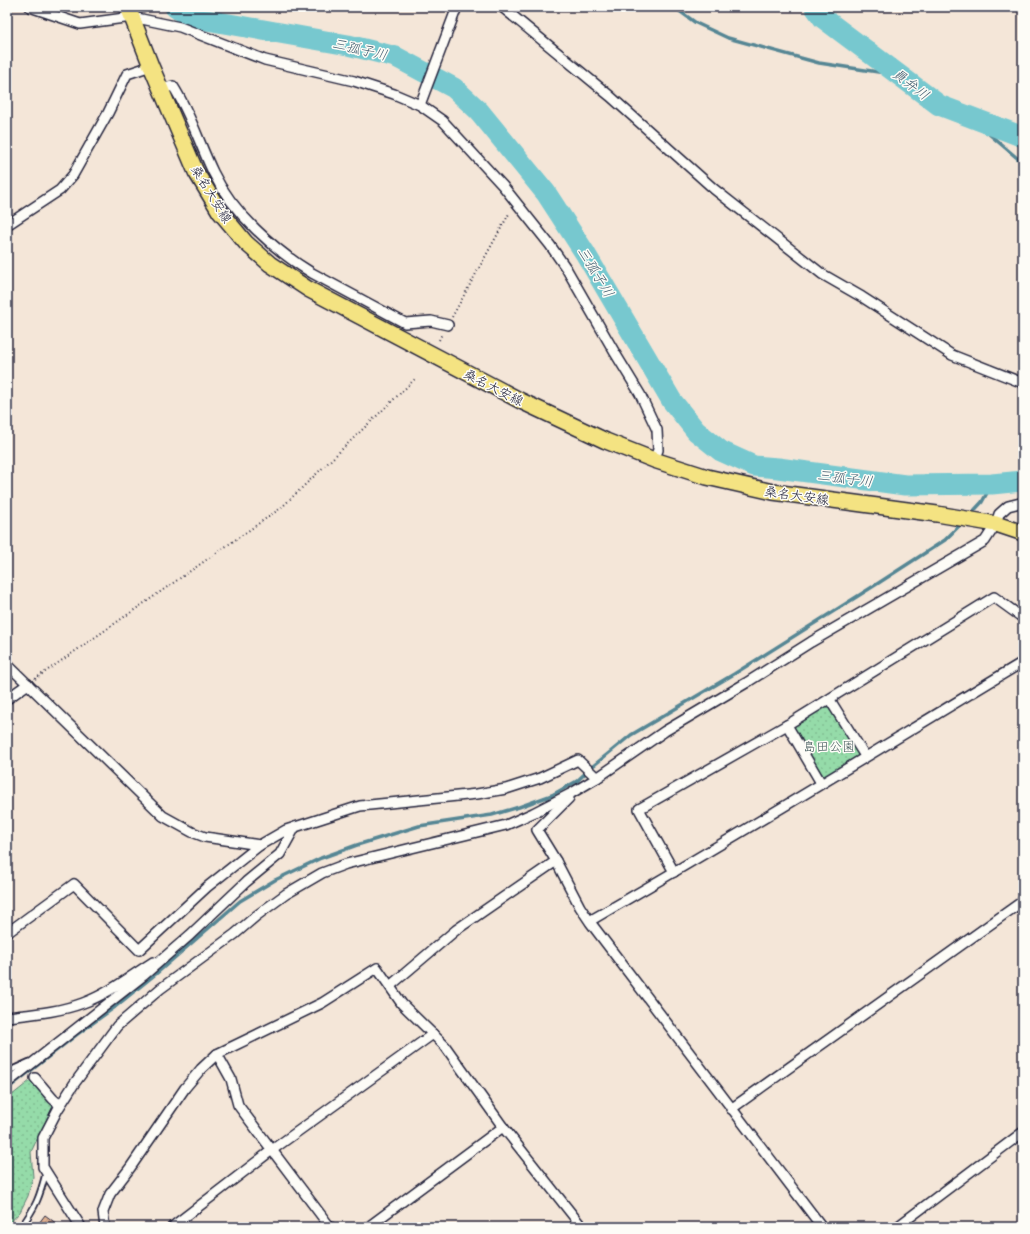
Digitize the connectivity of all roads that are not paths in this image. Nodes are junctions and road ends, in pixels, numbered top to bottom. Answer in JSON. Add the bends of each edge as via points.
{"nodes":[{"id":1,"x":30,"y":7,"type":"edge"},
{"id":2,"x":457,"y":7,"type":"edge"},
{"id":3,"x":502,"y":7,"type":"edge"},
{"id":4,"x":130,"y":12,"type":"edge"},
{"id":5,"x":151,"y":66,"type":"junction"},
{"id":6,"x":160,"y":89,"type":"junction"},
{"id":7,"x":421,"y":102,"type":"junction"},
{"id":8,"x":7,"y":225,"type":"edge"},
{"id":9,"x":448,"y":324,"type":"road end"},
{"id":10,"x":1023,"y":383,"type":"edge"},
{"id":11,"x":654,"y":460,"type":"junction"},
{"id":12,"x":1023,"y":504,"type":"edge"},
{"id":13,"x":990,"y":523,"type":"junction"},
{"id":14,"x":1023,"y":533,"type":"edge"},
{"id":15,"x":1023,"y":618,"type":"edge"},
{"id":16,"x":1023,"y":662,"type":"edge"},
{"id":17,"x":7,"y":664,"type":"edge"},
{"id":18,"x":28,"y":684,"type":"junction"},
{"id":19,"x":7,"y":699,"type":"edge"},
{"id":20,"x":830,"y":700,"type":"junction"},
{"id":21,"x":787,"y":725,"type":"junction"},
{"id":22,"x":865,"y":756,"type":"junction"},
{"id":23,"x":595,"y":776,"type":"junction"},
{"id":24,"x":821,"y":783,"type":"junction"},
{"id":25,"x":577,"y":790,"type":"junction"},
{"id":26,"x":295,"y":827,"type":"junction"},
{"id":27,"x":260,"y":845,"type":"junction"},
{"id":28,"x":556,"y":861,"type":"junction"},
{"id":29,"x":674,"y":872,"type":"junction"},
{"id":30,"x":1023,"y":901,"type":"edge"},
{"id":31,"x":593,"y":920,"type":"dead end"},
{"id":32,"x":7,"y":933,"type":"edge"},
{"id":33,"x":190,"y":936,"type":"junction"},
{"id":34,"x":390,"y":986,"type":"junction"},
{"id":35,"x":7,"y":1016,"type":"edge"},
{"id":36,"x":433,"y":1034,"type":"junction"},
{"id":37,"x":217,"y":1054,"type":"junction"},
{"id":38,"x":36,"y":1060,"type":"junction"},
{"id":39,"x":7,"y":1072,"type":"edge"},
{"id":40,"x":35,"y":1078,"type":"dead end"},
{"id":41,"x":7,"y":1083,"type":"edge"},
{"id":42,"x":57,"y":1102,"type":"junction"},
{"id":43,"x":731,"y":1109,"type":"junction"},
{"id":44,"x":504,"y":1127,"type":"junction"},
{"id":45,"x":1023,"y":1132,"type":"edge"},
{"id":46,"x":272,"y":1150,"type":"junction"},
{"id":47,"x":46,"y":1172,"type":"junction"},
{"id":48,"x":21,"y":1227,"type":"edge"},
{"id":49,"x":81,"y":1227,"type":"edge"},
{"id":50,"x":105,"y":1227,"type":"edge"},
{"id":51,"x":172,"y":1227,"type":"edge"},
{"id":52,"x":330,"y":1227,"type":"edge"},
{"id":53,"x":368,"y":1227,"type":"edge"},
{"id":54,"x":582,"y":1227,"type":"edge"},
{"id":55,"x":822,"y":1227,"type":"edge"},
{"id":56,"x":897,"y":1227,"type":"edge"}],
"edges":[{"from":1,"to":4,"type":"street","via":[[80,24]]},
{"from":2,"to":7,"type":"street"},
{"from":3,"to":10,"type":"street","via":[[610,96],[714,189],[822,274],[952,356]]},
{"from":4,"to":5,"type":"main road","name":"桑名大安線"},
{"from":4,"to":7,"type":"street","via":[[180,27],[265,60],[354,81]]},
{"from":5,"to":6,"type":"main road","name":"桑名大安線"},
{"from":5,"to":8,"type":"street","via":[[128,74],[83,159],[60,190]]},
{"from":6,"to":9,"type":"street","via":[[173,86],[217,180],[245,218],[271,244],[300,266],[406,323],[431,321]]},
{"from":6,"to":11,"type":"main road","name":"桑名大安線","via":[[196,172],[220,212],[246,243],[270,264],[308,289],[508,394],[606,441]]},
{"from":7,"to":11,"type":"street","via":[[443,121],[498,180],[566,268],[640,394],[657,430],[658,450]]},
{"from":11,"to":13,"type":"main road","name":"桑名大安線","via":[[707,477],[773,492]]},
{"from":12,"to":13,"type":"street","via":[[1008,506]]},
{"from":13,"to":14,"type":"main road","name":"桑名大安線"},
{"from":13,"to":23,"type":"street","via":[[985,541],[811,642]]},
{"from":15,"to":20,"type":"street","via":[[994,597]]},
{"from":16,"to":22,"type":"street"},
{"from":17,"to":18,"type":"street"},
{"from":18,"to":19,"type":"street"},
{"from":18,"to":27,"type":"street","via":[[163,816],[205,837]]},
{"from":20,"to":21,"type":"street"},
{"from":20,"to":22,"type":"street"},
{"from":21,"to":24,"type":"street"},
{"from":21,"to":29,"type":"street","via":[[639,809]]},
{"from":22,"to":24,"type":"street"},
{"from":23,"to":25,"type":"street"},
{"from":23,"to":26,"type":"street","via":[[578,760],[540,778],[506,789],[360,806]]},
{"from":24,"to":29,"type":"street"},
{"from":25,"to":28,"type":"street","via":[[537,830]]},
{"from":25,"to":42,"type":"street","via":[[533,814],[506,825],[346,864],[322,873],[286,894],[160,989],[117,1026],[74,1084]]},
{"from":26,"to":27,"type":"street"},
{"from":26,"to":33,"type":"street","via":[[280,854],[246,882]]},
{"from":27,"to":32,"type":"street","via":[[208,887],[139,950],[74,884]]},
{"from":28,"to":34,"type":"street","via":[[456,930]]},
{"from":28,"to":43,"type":"street","via":[[590,922]]},
{"from":29,"to":31,"type":"street"},
{"from":30,"to":43,"type":"street"},
{"from":33,"to":35,"type":"street","via":[[101,995],[83,1003],[52,1011]]},
{"from":33,"to":38,"type":"street"},
{"from":34,"to":36,"type":"street","via":[[402,1004]]},
{"from":34,"to":37,"type":"street","via":[[378,968],[322,1004]]},
{"from":36,"to":44,"type":"street","via":[[445,1046]]},
{"from":36,"to":46,"type":"street"},
{"from":37,"to":46,"type":"street","via":[[231,1079],[238,1105]]},
{"from":37,"to":50,"type":"street","via":[[185,1088],[110,1194],[103,1212]]},
{"from":38,"to":39,"type":"lane"},
{"from":38,"to":41,"type":"street"},
{"from":40,"to":42,"type":"street"},
{"from":42,"to":47,"type":"street","via":[[43,1138],[42,1167]]},
{"from":43,"to":55,"type":"street"},
{"from":44,"to":53,"type":"street"},
{"from":44,"to":54,"type":"street"},
{"from":45,"to":56,"type":"street"},
{"from":46,"to":51,"type":"street"},
{"from":46,"to":52,"type":"street"},
{"from":47,"to":48,"type":"lane","via":[[33,1211]]},
{"from":47,"to":49,"type":"street"}]}
